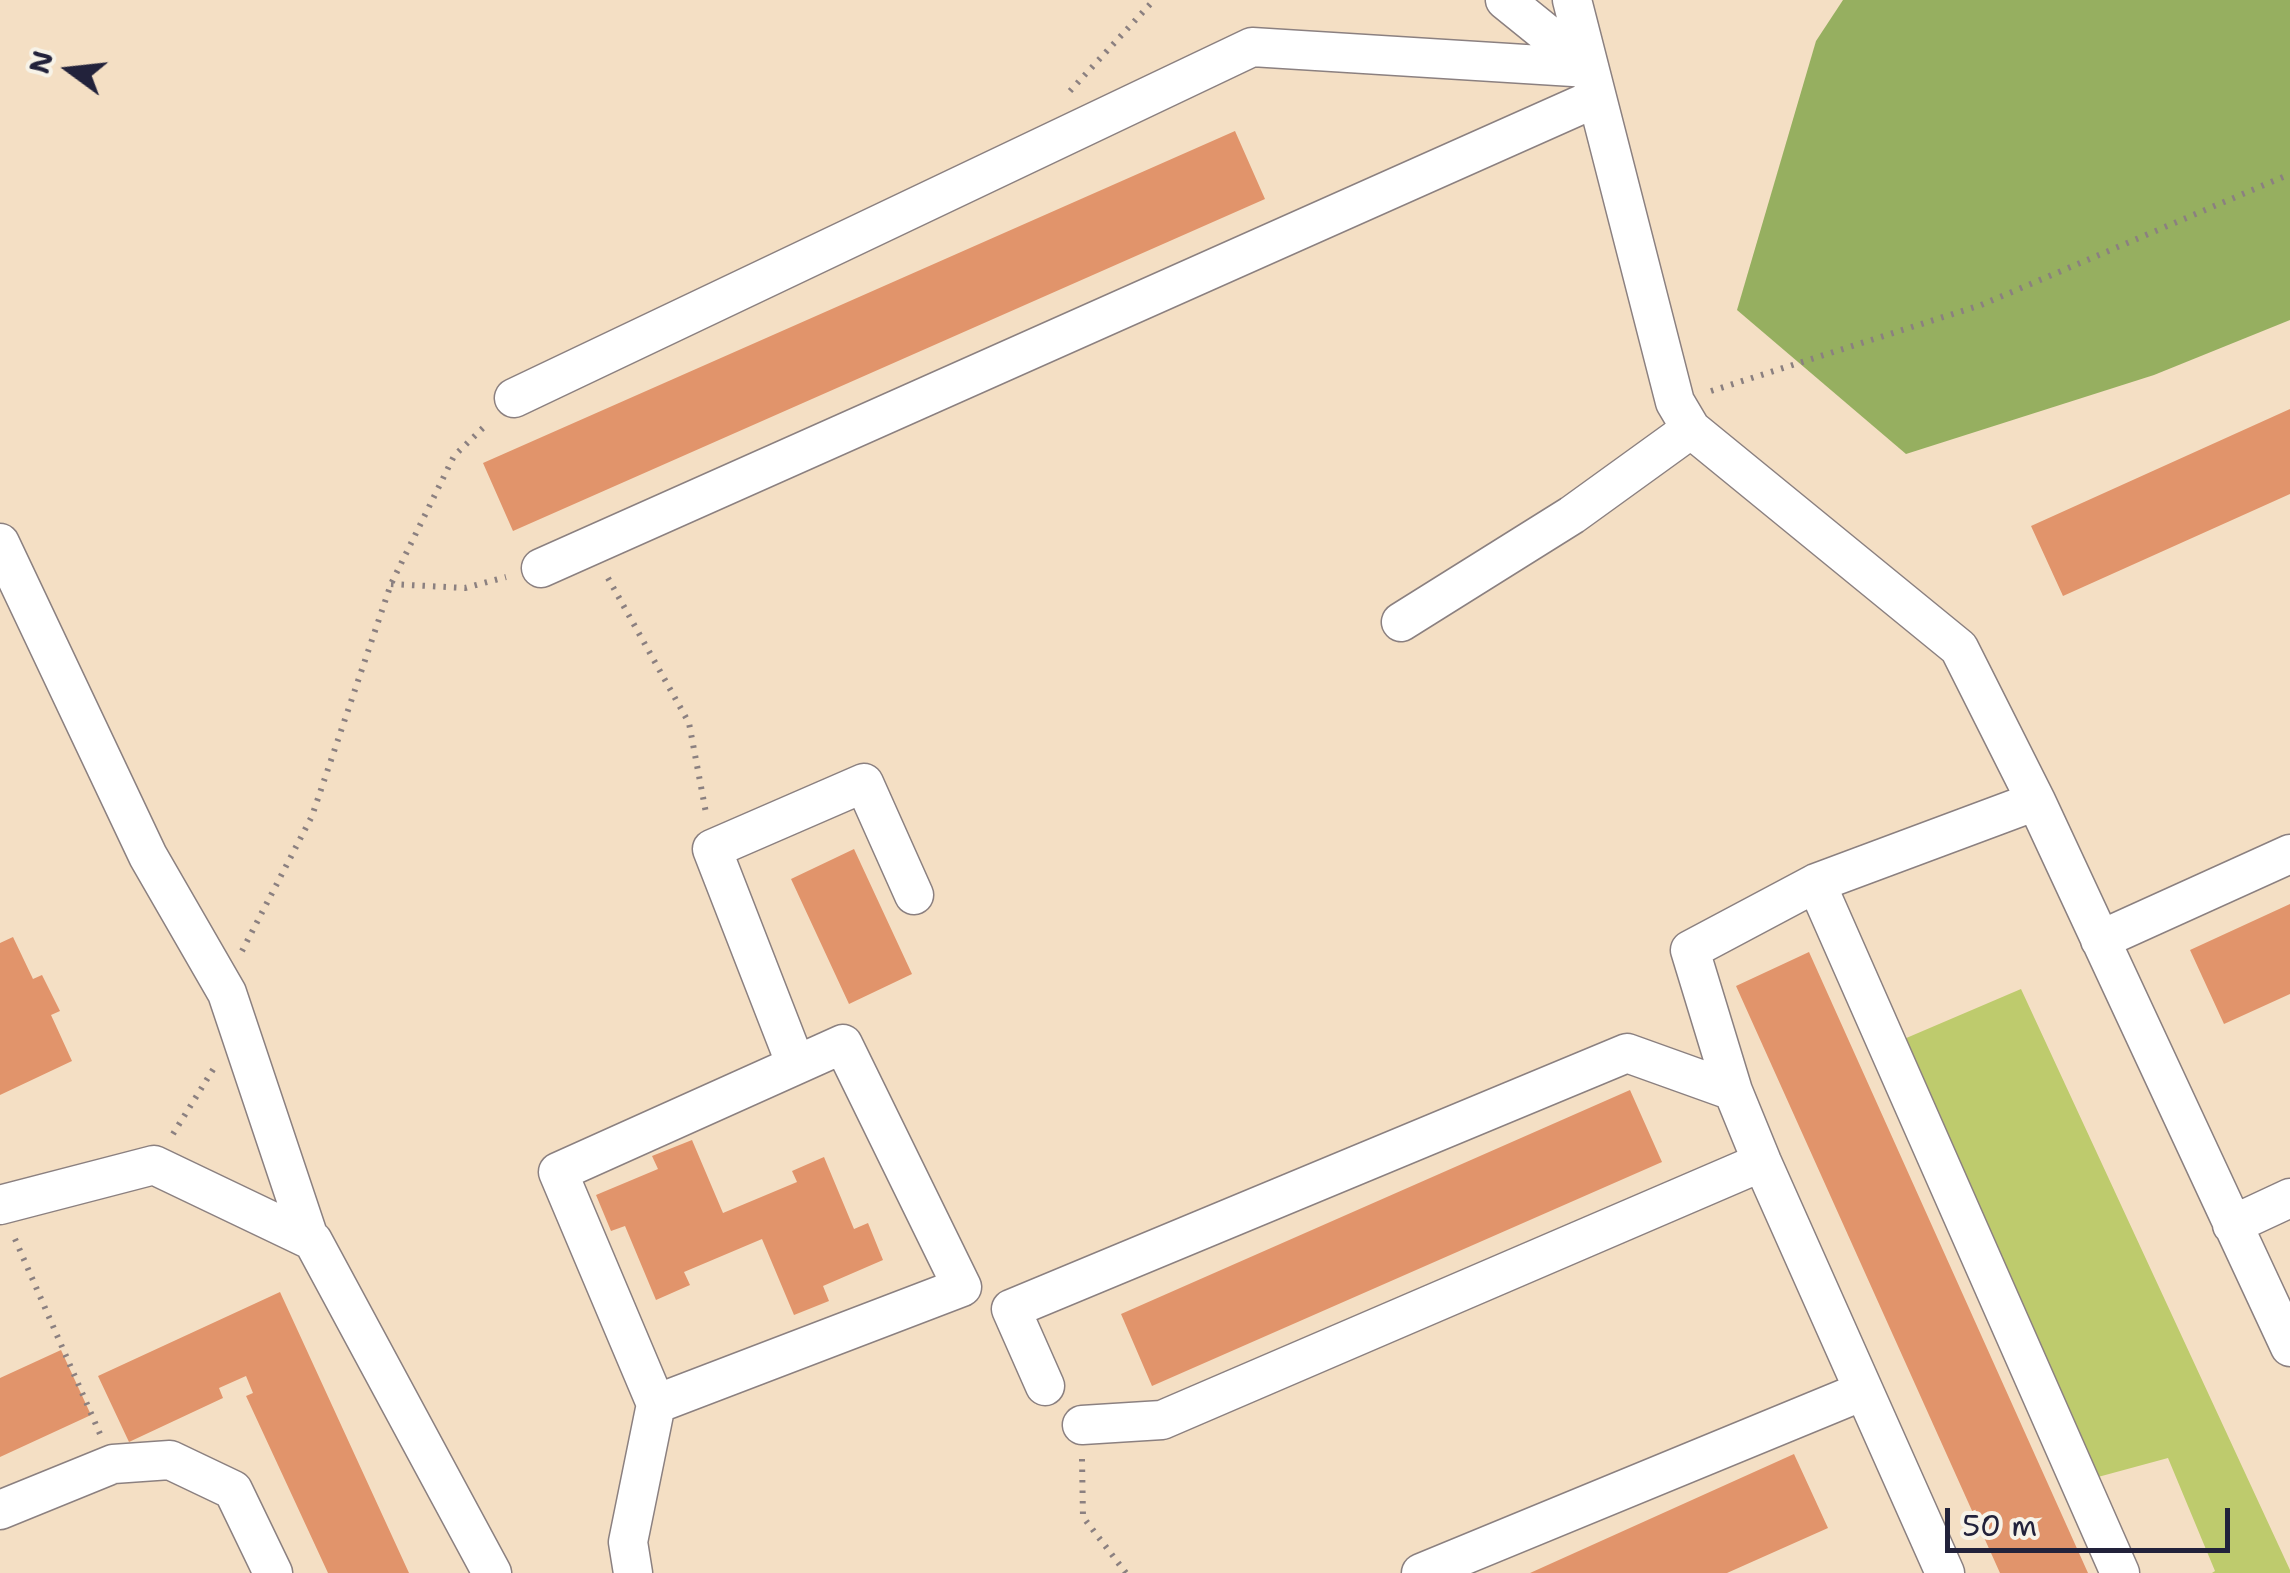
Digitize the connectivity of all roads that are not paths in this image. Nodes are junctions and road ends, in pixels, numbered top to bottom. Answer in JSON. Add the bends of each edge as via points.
{"nodes":[{"id":1,"x":1504,"y":0,"type":"edge"},
{"id":2,"x":1572,"y":0,"type":"edge"},
{"id":3,"x":1593,"y":83,"type":"junction"},
{"id":4,"x":514,"y":398,"type":"road end"},
{"id":5,"x":1683,"y":416,"type":"junction"},
{"id":6,"x":0,"y":542,"type":"edge"},
{"id":7,"x":541,"y":568,"type":"road end"},
{"id":8,"x":1401,"y":622,"type":"dead end"},
{"id":9,"x":2036,"y":801,"type":"junction"},
{"id":10,"x":2290,"y":854,"type":"edge"},
{"id":11,"x":1816,"y":882,"type":"junction"},
{"id":12,"x":914,"y":895,"type":"dead end"},
{"id":13,"x":2100,"y":940,"type":"junction"},
{"id":14,"x":796,"y":1065,"type":"junction"},
{"id":15,"x":1733,"y":1091,"type":"junction"},
{"id":16,"x":1762,"y":1162,"type":"junction"},
{"id":17,"x":2290,"y":1198,"type":"edge"},
{"id":18,"x":4,"y":1214,"type":"edge"},
{"id":19,"x":2232,"y":1224,"type":"junction"},
{"id":20,"x":309,"y":1238,"type":"junction"},
{"id":21,"x":962,"y":1287,"type":"junction"},
{"id":22,"x":1012,"y":1309,"type":"junction"},
{"id":23,"x":2290,"y":1346,"type":"edge"},
{"id":24,"x":1046,"y":1386,"type":"dead end"},
{"id":25,"x":1863,"y":1390,"type":"junction"},
{"id":26,"x":656,"y":1404,"type":"junction"},
{"id":27,"x":1082,"y":1424,"type":"road end"},
{"id":28,"x":0,"y":1510,"type":"edge"},
{"id":29,"x":272,"y":1573,"type":"edge"},
{"id":30,"x":492,"y":1573,"type":"edge"},
{"id":31,"x":633,"y":1573,"type":"edge"},
{"id":32,"x":1421,"y":1573,"type":"edge"},
{"id":33,"x":1945,"y":1573,"type":"edge"},
{"id":34,"x":2120,"y":1573,"type":"edge"}],
"edges":[{"from":1,"to":3,"type":"street"},
{"from":2,"to":3,"type":"street"},
{"from":3,"to":4,"type":"street","via":[[1252,47]]},
{"from":3,"to":5,"type":"street"},
{"from":3,"to":7,"type":"street"},
{"from":5,"to":8,"type":"street","via":[[1572,515]]},
{"from":5,"to":9,"type":"street","via":[[1959,648]]},
{"from":6,"to":20,"type":"street","via":[[148,856],[224,986]]},
{"from":9,"to":11,"type":"street"},
{"from":9,"to":13,"type":"street"},
{"from":10,"to":13,"type":"street"},
{"from":11,"to":15,"type":"street","via":[[1690,950]]},
{"from":11,"to":34,"type":"street"},
{"from":12,"to":14,"type":"street","via":[[864,782],[712,848]]},
{"from":13,"to":19,"type":"street"},
{"from":14,"to":21,"type":"street","via":[[843,1044]]},
{"from":14,"to":26,"type":"street","via":[[558,1172]]},
{"from":15,"to":16,"type":"street"},
{"from":15,"to":22,"type":"street","via":[[1627,1053]]},
{"from":16,"to":25,"type":"street"},
{"from":16,"to":27,"type":"street","via":[[1162,1420]]},
{"from":17,"to":19,"type":"street"},
{"from":18,"to":20,"type":"street","via":[[154,1164]]},
{"from":19,"to":23,"type":"street"},
{"from":20,"to":30,"type":"street"},
{"from":21,"to":22,"type":"street"},
{"from":21,"to":26,"type":"street"},
{"from":22,"to":24,"type":"street"},
{"from":25,"to":32,"type":"street"},
{"from":25,"to":33,"type":"street"},
{"from":26,"to":31,"type":"street","via":[[628,1542]]},
{"from":28,"to":29,"type":"street","via":[[113,1464],[170,1460],[233,1490]]}]}
